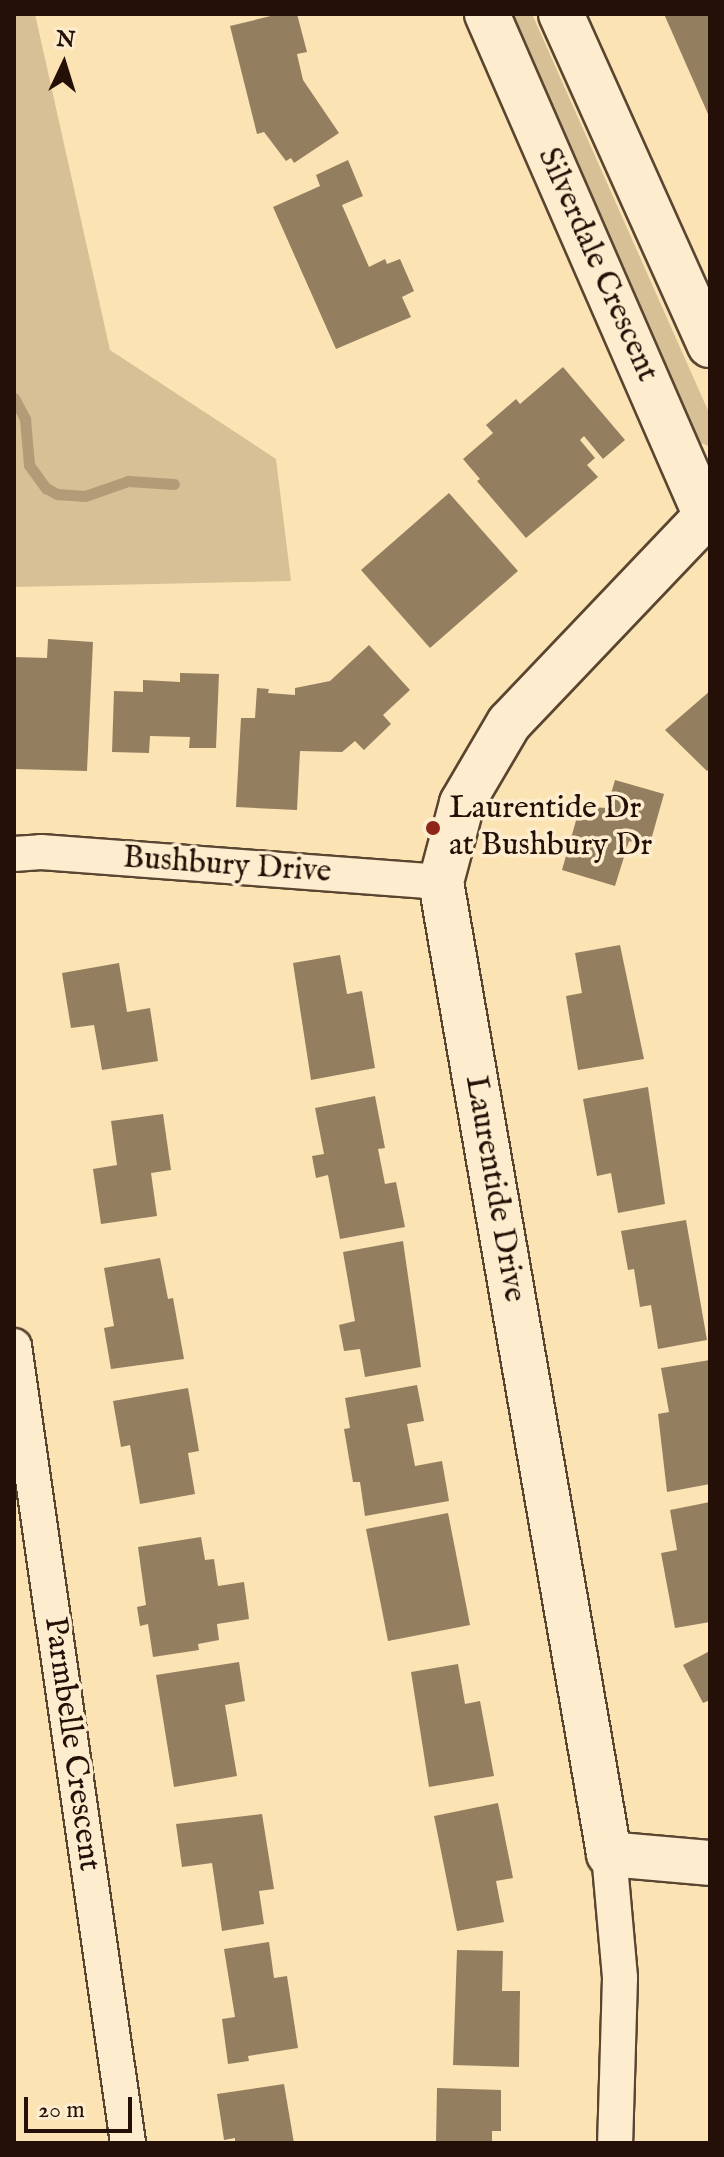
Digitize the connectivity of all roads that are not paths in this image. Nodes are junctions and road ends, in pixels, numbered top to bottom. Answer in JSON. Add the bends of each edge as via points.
{"nodes":[{"id":1,"x":487,"y":14,"type":"edge"},
{"id":2,"x":561,"y":14,"type":"edge"},
{"id":3,"x":710,"y":345,"type":"edge"},
{"id":4,"x":708,"y":514,"type":"edge"},
{"id":5,"x":14,"y":854,"type":"edge"},
{"id":6,"x":441,"y":882,"type":"junction"},
{"id":7,"x":14,"y":1346,"type":"edge"},
{"id":8,"x":609,"y":1854,"type":"junction"},
{"id":9,"x":710,"y":1863,"type":"edge"},
{"id":10,"x":128,"y":2143,"type":"edge"},
{"id":11,"x":615,"y":2143,"type":"edge"}],
"edges":[{"from":1,"to":4,"type":"street","name":"Silverdale Crescent"},
{"from":2,"to":3,"type":"street"},
{"from":4,"to":6,"type":"street","name":"Laurentide Drive","via":[[509,723],[462,803]]},
{"from":5,"to":6,"type":"street","name":"Bushbury Drive"},
{"from":6,"to":8,"type":"street","name":"Laurentide Drive"},
{"from":7,"to":10,"type":"street","name":"Parmbelle Crescent"},
{"from":8,"to":9,"type":"street"},
{"from":8,"to":11,"type":"street","via":[[620,1978]]}]}
